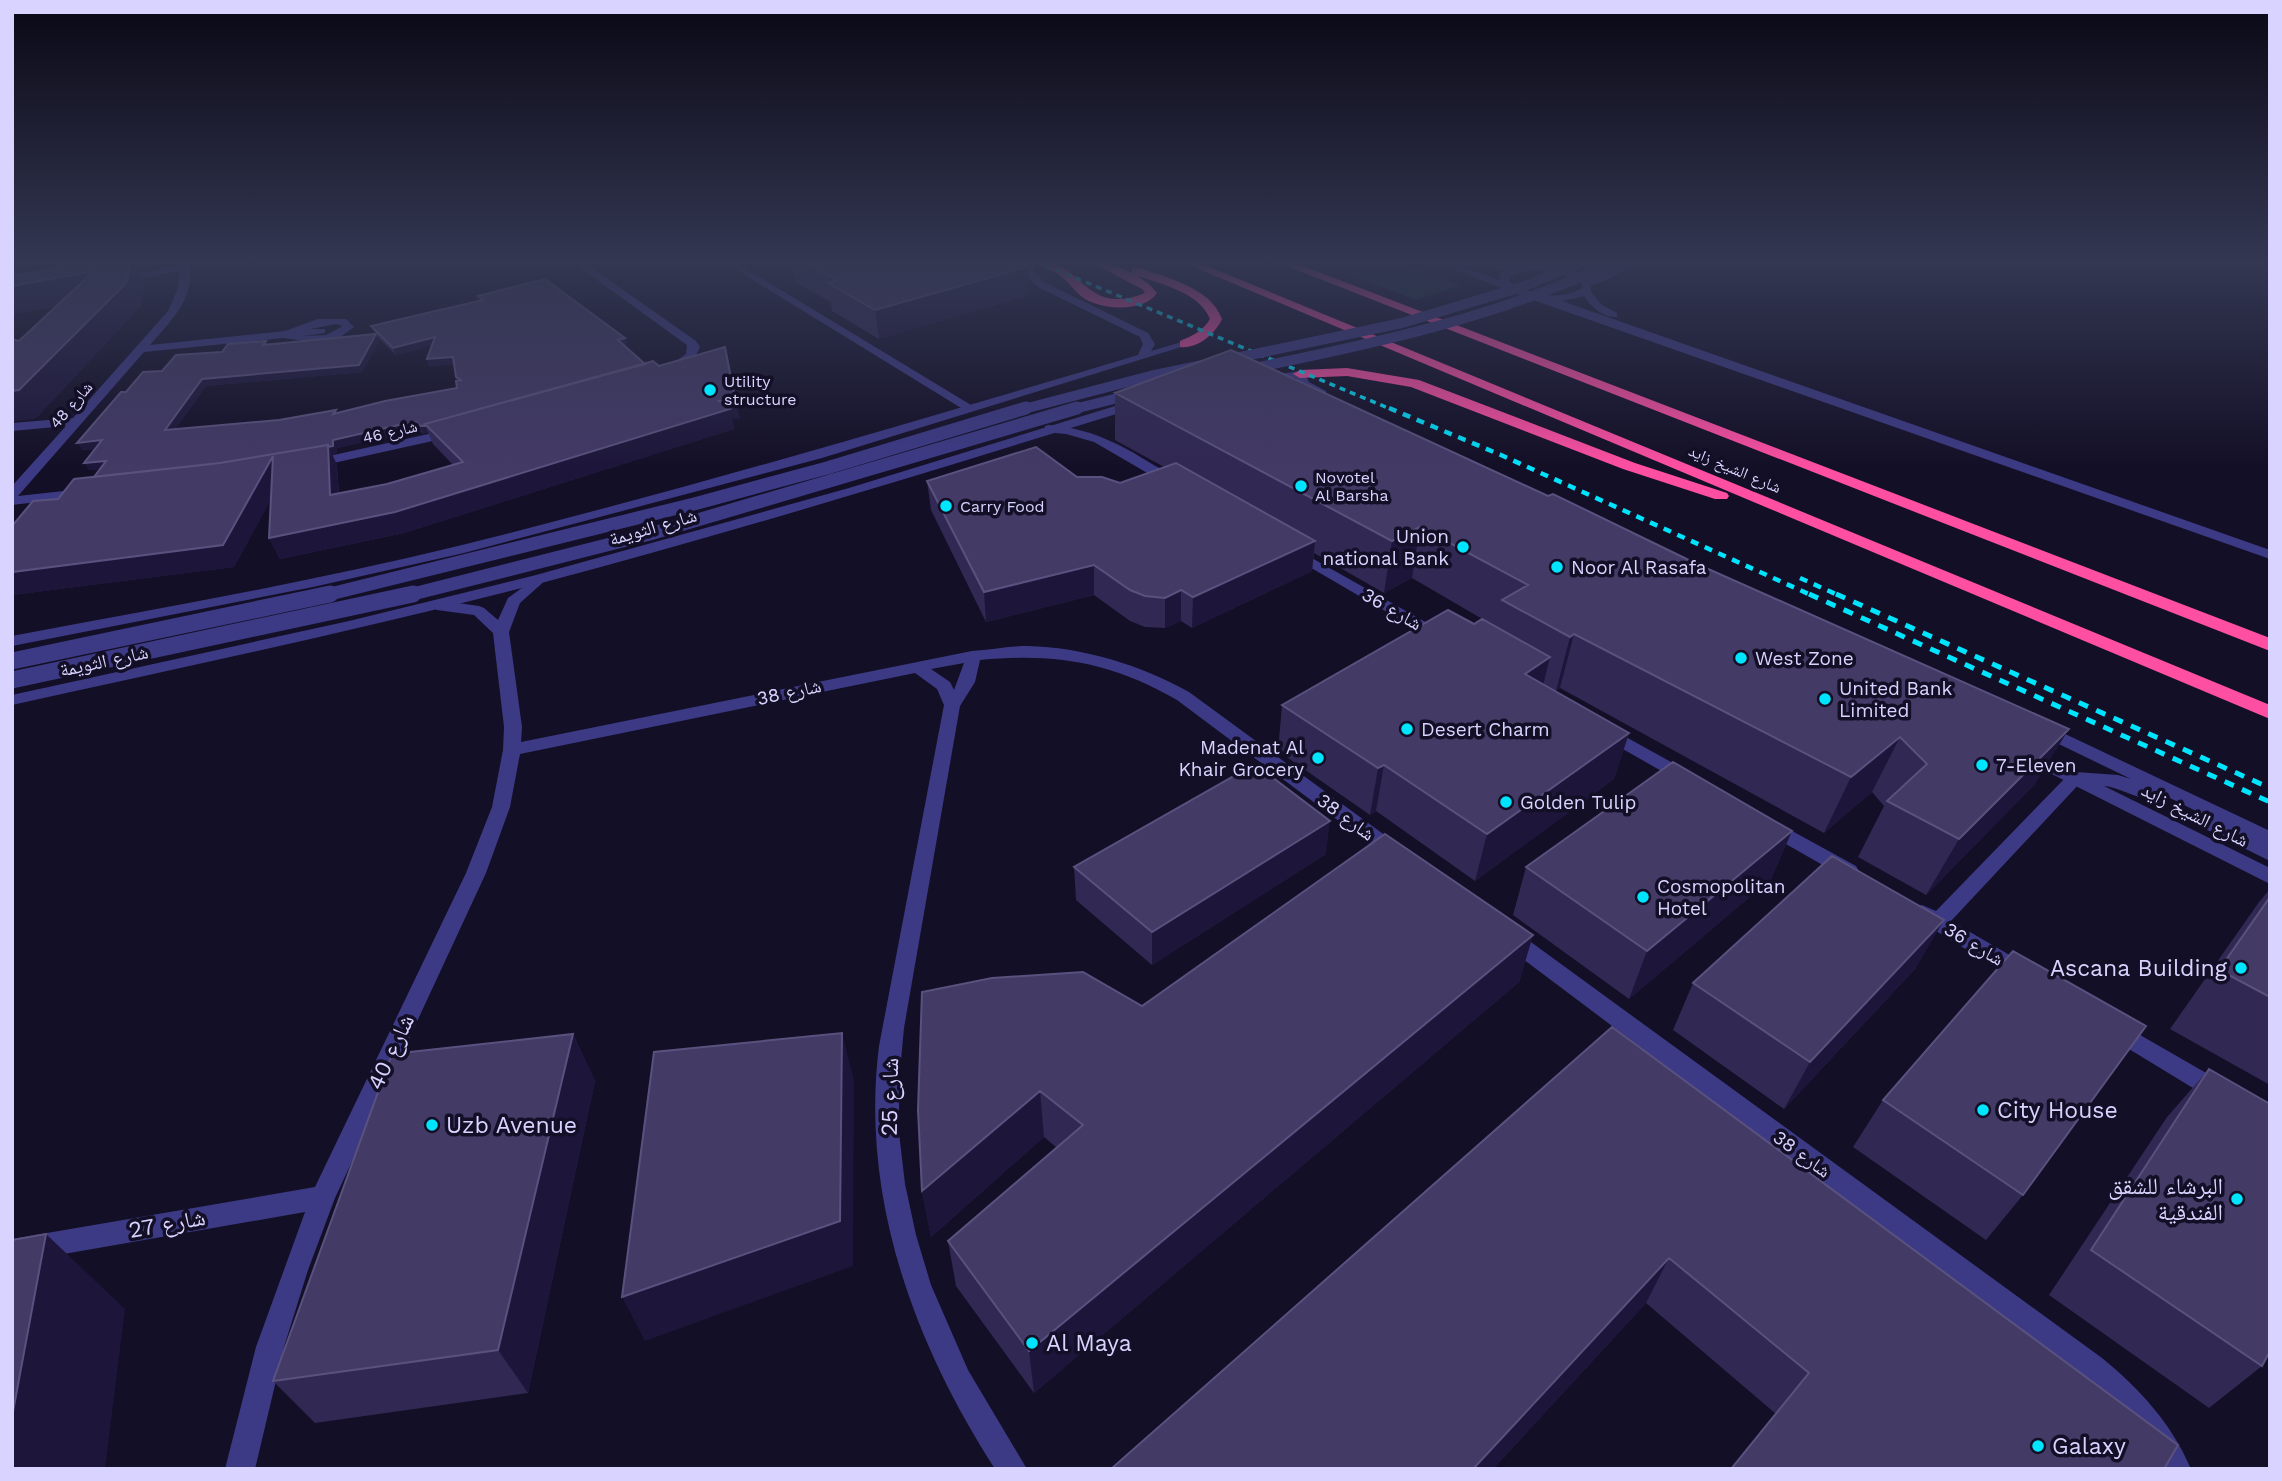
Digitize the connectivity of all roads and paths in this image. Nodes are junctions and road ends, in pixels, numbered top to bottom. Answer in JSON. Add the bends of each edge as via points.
{"nodes":[{"id":1,"x":156,"y":330,"type":"edge"},
{"id":2,"x":297,"y":330,"type":"edge"},
{"id":3,"x":345,"y":330,"type":"edge"},
{"id":4,"x":674,"y":330,"type":"edge"},
{"id":5,"x":841,"y":330,"type":"edge"},
{"id":6,"x":1134,"y":330,"type":"edge"},
{"id":7,"x":1209,"y":330,"type":"edge"},
{"id":8,"x":1352,"y":330,"type":"edge"},
{"id":9,"x":1367,"y":330,"type":"edge"},
{"id":10,"x":1423,"y":330,"type":"edge"},
{"id":11,"x":1458,"y":330,"type":"edge"},
{"id":12,"x":1634,"y":330,"type":"edge"},
{"id":13,"x":1654,"y":330,"type":"edge"},
{"id":14,"x":321,"y":331,"type":"dead end"},
{"id":15,"x":285,"y":335,"type":"junction"},
{"id":16,"x":1185,"y":344,"type":"joint"},
{"id":17,"x":141,"y":349,"type":"junction"},
{"id":18,"x":1143,"y":356,"type":"junction"},
{"id":19,"x":657,"y":374,"type":"edge"},
{"id":20,"x":1300,"y":374,"type":"junction"},
{"id":21,"x":1284,"y":394,"type":"edge"},
{"id":22,"x":1146,"y":400,"type":"edge"},
{"id":23,"x":1338,"y":401,"type":"edge"},
{"id":24,"x":970,"y":408,"type":"junction"},
{"id":25,"x":1094,"y":416,"type":"junction"},
{"id":26,"x":78,"y":421,"type":"junction"},
{"id":27,"x":12,"y":427,"type":"edge"},
{"id":28,"x":462,"y":429,"type":"edge"},
{"id":29,"x":1049,"y":429,"type":"junction"},
{"id":30,"x":1093,"y":435,"type":"junction"},
{"id":31,"x":849,"y":446,"type":"junction"},
{"id":32,"x":302,"y":466,"type":"edge"},
{"id":33,"x":778,"y":466,"type":"junction"},
{"id":34,"x":892,"y":479,"type":"junction"},
{"id":35,"x":1189,"y":491,"type":"edge"},
{"id":36,"x":93,"y":492,"type":"edge"},
{"id":37,"x":12,"y":495,"type":"edge"},
{"id":38,"x":12,"y":501,"type":"edge"},
{"id":39,"x":815,"y":502,"type":"junction"},
{"id":40,"x":1793,"y":514,"type":"junction"},
{"id":41,"x":1273,"y":540,"type":"edge"},
{"id":42,"x":2270,"y":545,"type":"edge"},
{"id":43,"x":2270,"y":555,"type":"edge"},
{"id":44,"x":541,"y":579,"type":"junction"},
{"id":45,"x":438,"y":605,"type":"junction"},
{"id":46,"x":501,"y":632,"type":"junction"},
{"id":47,"x":12,"y":641,"type":"edge"},
{"id":48,"x":2270,"y":645,"type":"edge"},
{"id":49,"x":1459,"y":648,"type":"edge"},
{"id":50,"x":971,"y":656,"type":"junction"},
{"id":51,"x":12,"y":661,"type":"edge"},
{"id":52,"x":916,"y":666,"type":"junction"},
{"id":53,"x":12,"y":680,"type":"edge"},
{"id":54,"x":12,"y":700,"type":"edge"},
{"id":55,"x":952,"y":705,"type":"junction"},
{"id":56,"x":2270,"y":713,"type":"edge"},
{"id":57,"x":1586,"y":720,"type":"edge"},
{"id":58,"x":2029,"y":723,"type":"edge"},
{"id":59,"x":2013,"y":747,"type":"edge"},
{"id":60,"x":512,"y":750,"type":"junction"},
{"id":61,"x":2076,"y":778,"type":"junction"},
{"id":62,"x":1700,"y":786,"type":"edge"},
{"id":63,"x":1760,"y":820,"type":"edge"},
{"id":64,"x":2270,"y":839,"type":"edge"},
{"id":65,"x":2270,"y":853,"type":"edge"},
{"id":66,"x":1410,"y":864,"type":"edge"},
{"id":67,"x":2270,"y":877,"type":"edge"},
{"id":68,"x":1867,"y":881,"type":"edge"},
{"id":69,"x":1902,"y":902,"type":"edge"},
{"id":70,"x":1938,"y":922,"type":"junction"},
{"id":71,"x":1497,"y":928,"type":"edge"},
{"id":72,"x":2045,"y":987,"type":"edge"},
{"id":73,"x":2104,"y":1023,"type":"edge"},
{"id":74,"x":2234,"y":1101,"type":"edge"},
{"id":75,"x":323,"y":1197,"type":"junction"},
{"id":76,"x":12,"y":1251,"type":"edge"},
{"id":77,"x":240,"y":1469,"type":"edge"},
{"id":78,"x":1012,"y":1469,"type":"edge"},
{"id":79,"x":2176,"y":1469,"type":"edge"}],
"edges":[{"from":1,"to":17,"type":"street","name":"شارع 48"},
{"from":2,"to":15,"type":"street"},
{"from":3,"to":15,"type":"street","via":[[323,339]]},
{"from":4,"to":19,"type":"street","via":[[692,343],[691,356]]},
{"from":5,"to":24,"type":"street"},
{"from":6,"to":18,"type":"street","via":[[1149,344]]},
{"from":7,"to":16,"type":"highway"},
{"from":8,"to":40,"type":"highway","name":"شارع الشيخ زايد"},
{"from":9,"to":51,"type":"street","bridge":true,"via":[[1102,387],[797,477],[534,546]]},
{"from":10,"to":53,"type":"street","bridge":true,"via":[[1063,412],[647,535],[284,622]]},
{"from":11,"to":48,"type":"highway","name":"شارع الشيخ زايد"},
{"from":12,"to":43,"type":"street"},
{"from":13,"to":42,"type":"street"},
{"from":14,"to":15,"type":"street"},
{"from":15,"to":17,"type":"street"},
{"from":16,"to":18,"type":"street","name":"شارع الثويمة"},
{"from":17,"to":26,"type":"street","name":"شارع 48"},
{"from":18,"to":24,"type":"street","name":"شارع الثويمة"},
{"from":20,"to":21,"type":"street","via":[[1241,383]]},
{"from":20,"to":23,"type":"street","via":[[1308,387]]},
{"from":20,"to":40,"type":"highway","via":[[1347,372],[1414,383],[1659,477]]},
{"from":22,"to":25,"type":"street","name":"شارع الثويمة"},
{"from":24,"to":31,"type":"street","name":"شارع الثويمة"},
{"from":25,"to":29,"type":"street","name":"شارع الثويمة"},
{"from":25,"to":30,"type":"street","via":[[1089,424]]},
{"from":26,"to":27,"type":"street"},
{"from":26,"to":37,"type":"street","name":"شارع 48"},
{"from":28,"to":32,"type":"street","name":"شارع 46"},
{"from":29,"to":30,"type":"street"},
{"from":29,"to":34,"type":"street","name":"شارع الثويمة"},
{"from":30,"to":35,"type":"street"},
{"from":31,"to":33,"type":"street","name":"شارع الثويمة"},
{"from":31,"to":34,"type":"street","via":[[840,460],[844,470]]},
{"from":33,"to":39,"type":"street","via":[[811,469],[824,476],[826,487]]},
{"from":33,"to":47,"type":"street","name":"شارع الثويمة","via":[[393,565]]},
{"from":34,"to":39,"type":"street","name":"شارع الثويمة"},
{"from":36,"to":38,"type":"street"},
{"from":39,"to":44,"type":"street","name":"شارع الثويمة"},
{"from":40,"to":56,"type":"highway","name":"شارع الشيخ زايد"},
{"from":41,"to":49,"type":"street","name":"شارع 36"},
{"from":44,"to":45,"type":"street","name":"شارع الثويمة"},
{"from":44,"to":46,"type":"street","via":[[513,601]]},
{"from":45,"to":46,"type":"street","via":[[479,611]]},
{"from":45,"to":54,"type":"street","name":"شارع الثويمة"},
{"from":46,"to":60,"type":"street","name":"شارع 40","via":[[512,705]]},
{"from":50,"to":52,"type":"street","name":"شارع 38"},
{"from":50,"to":55,"type":"street","via":[[970,675]]},
{"from":50,"to":66,"type":"street","name":"شارع 38","via":[[1026,651],[1062,654],[1115,665],[1158,681]]},
{"from":52,"to":55,"type":"street","via":[[944,686]]},
{"from":52,"to":60,"type":"street","name":"شارع 38"},
{"from":55,"to":78,"type":"street","name":"شارع 25","via":[[894,1025],[887,1082],[888,1142],[913,1273],[934,1329],[961,1386]]},
{"from":57,"to":62,"type":"street"},
{"from":58,"to":64,"type":"street"},
{"from":59,"to":61,"type":"street","name":"شارع الشيخ زايد"},
{"from":60,"to":75,"type":"street","name":"شارع 40","via":[[501,807],[476,873]]},
{"from":61,"to":65,"type":"street","via":[[2102,778],[2133,786]]},
{"from":61,"to":67,"type":"street","name":"شارع الشيخ زايد"},
{"from":61,"to":70,"type":"street"},
{"from":63,"to":68,"type":"street"},
{"from":69,"to":70,"type":"street","name":"شارع 36"},
{"from":70,"to":72,"type":"street","name":"شارع 36"},
{"from":71,"to":79,"type":"street","name":"شارع 38","via":[[2119,1389],[2143,1414]]},
{"from":73,"to":74,"type":"street"},
{"from":75,"to":76,"type":"street","name":"شارع 27"},
{"from":75,"to":77,"type":"street","name":"شارع 40","via":[[270,1347]]}]}
